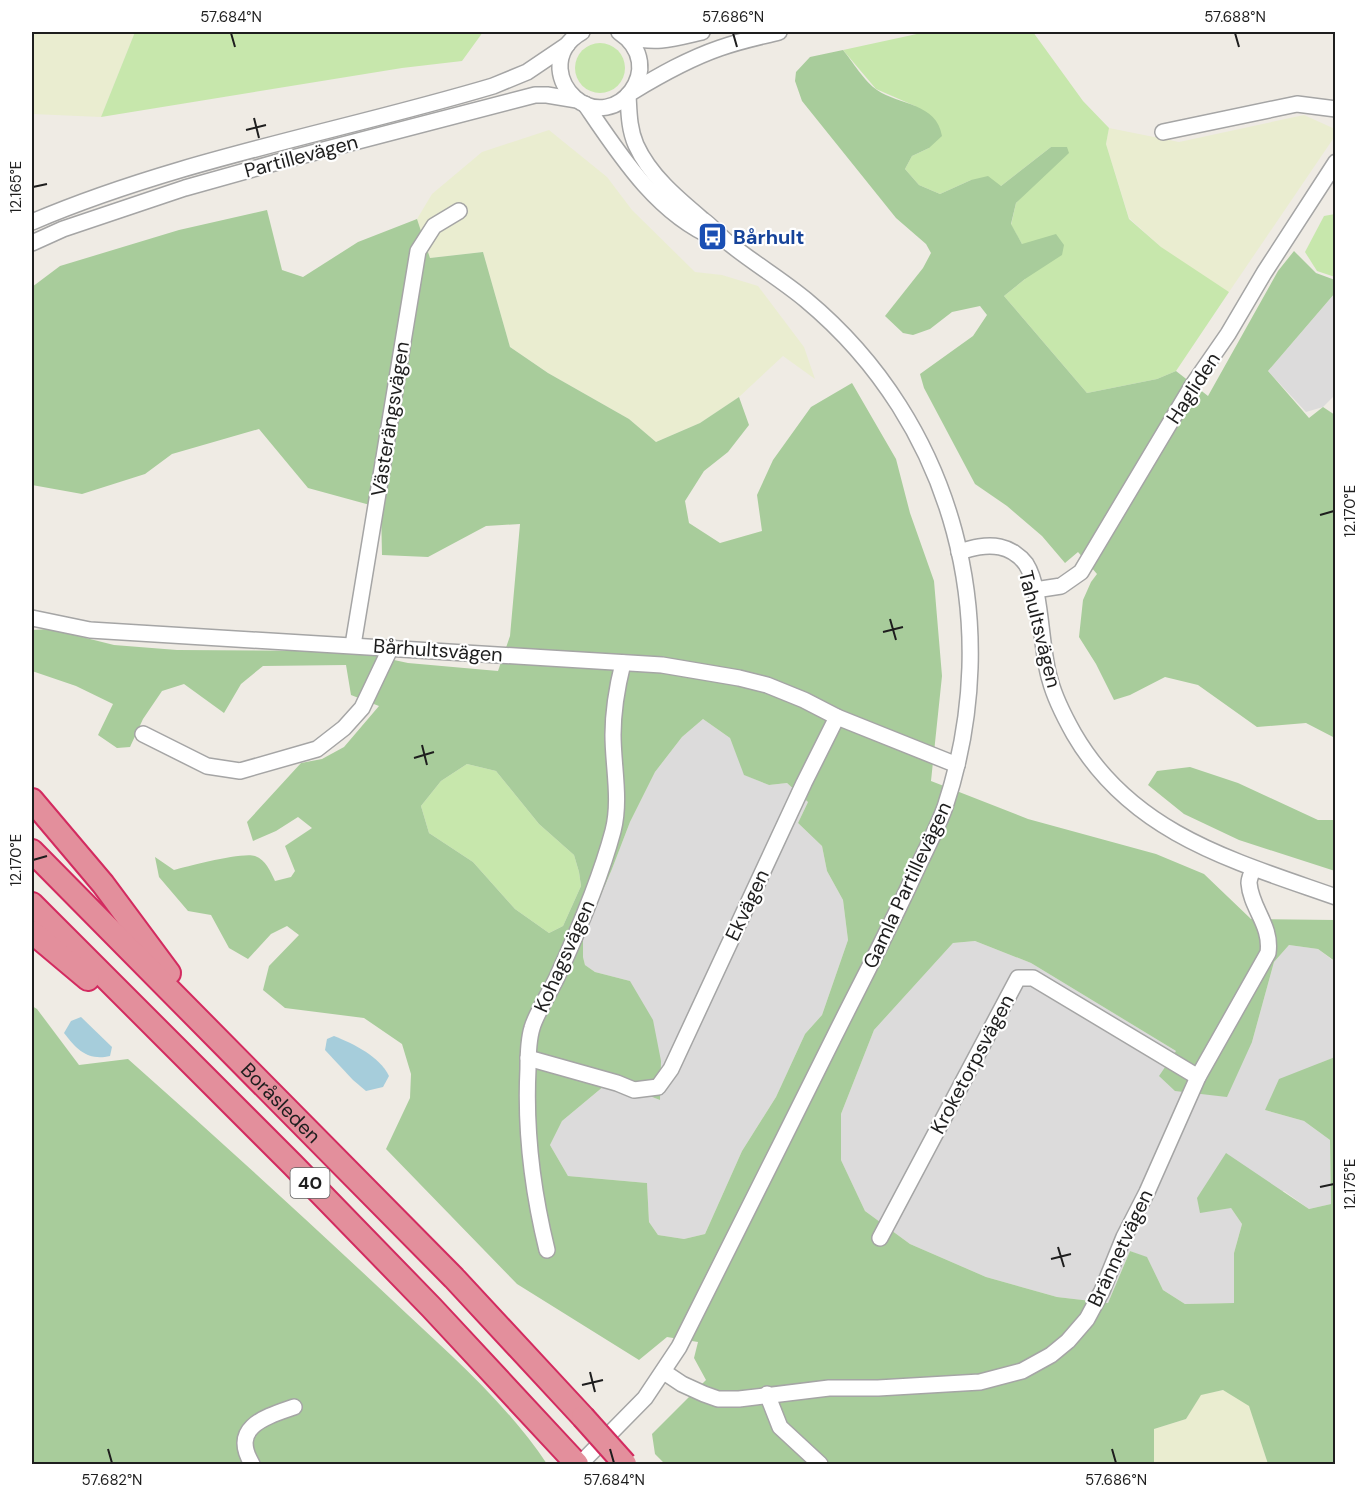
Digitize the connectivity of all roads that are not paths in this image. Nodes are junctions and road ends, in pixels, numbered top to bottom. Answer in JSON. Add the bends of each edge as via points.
{"nodes":[{"id":1,"x":702,"y":32,"type":"edge"},
{"id":2,"x":778,"y":32,"type":"edge"},
{"id":3,"x":621,"y":33,"type":"edge"},
{"id":4,"x":574,"y":37,"type":"edge"},
{"id":5,"x":630,"y":94,"type":"junction"},
{"id":6,"x":581,"y":102,"type":"junction"},
{"id":7,"x":1335,"y":109,"type":"edge"},
{"id":8,"x":1163,"y":132,"type":"dead end"},
{"id":9,"x":1335,"y":162,"type":"edge"},
{"id":10,"x":459,"y":211,"type":"dead end"},
{"id":11,"x":32,"y":222,"type":"edge"},
{"id":12,"x":32,"y":243,"type":"edge"},
{"id":13,"x":728,"y":243,"type":"junction"},
{"id":14,"x":959,"y":552,"type":"junction"},
{"id":15,"x":1035,"y":590,"type":"junction"},
{"id":16,"x":32,"y":618,"type":"edge"},
{"id":17,"x":353,"y":645,"type":"junction"},
{"id":18,"x":391,"y":647,"type":"junction"},
{"id":19,"x":623,"y":663,"type":"junction"},
{"id":20,"x":837,"y":717,"type":"junction"},
{"id":21,"x":143,"y":734,"type":"dead end"},
{"id":22,"x":957,"y":765,"type":"junction"},
{"id":23,"x":32,"y":800,"type":"edge"},
{"id":24,"x":32,"y":850,"type":"edge"},
{"id":25,"x":1253,"y":868,"type":"junction"},
{"id":26,"x":1335,"y":897,"type":"edge"},
{"id":27,"x":32,"y":904,"type":"edge"},
{"id":28,"x":32,"y":932,"type":"edge"},
{"id":29,"x":216,"y":1037,"type":"junction"},
{"id":30,"x":528,"y":1058,"type":"junction"},
{"id":31,"x":187,"y":1061,"type":"junction"},
{"id":32,"x":1198,"y":1077,"type":"junction"},
{"id":33,"x":880,"y":1238,"type":"dead end"},
{"id":34,"x":547,"y":1250,"type":"dead end"},
{"id":35,"x":664,"y":1372,"type":"junction"},
{"id":36,"x":767,"y":1394,"type":"junction"},
{"id":37,"x":294,"y":1407,"type":"dead end"},
{"id":38,"x":252,"y":1464,"type":"edge"},
{"id":39,"x":579,"y":1464,"type":"edge"},
{"id":40,"x":625,"y":1464,"type":"edge"},
{"id":41,"x":820,"y":1464,"type":"edge"}],
"edges":[{"from":1,"to":3,"type":"street","via":[[661,42]]},
{"from":2,"to":5,"type":"street","via":[[700,55]]},
{"from":3,"to":5,"type":"street","name":"Gamla Partillevägen","via":[[634,45],[640,64],[637,83]]},
{"from":4,"to":6,"type":"street","name":"Gamla Partillevägen","via":[[560,64],[561,75]]},
{"from":4,"to":11,"type":"street","name":"Partillevägen","via":[[527,72],[493,86],[182,169]]},
{"from":5,"to":6,"type":"street","name":"Partillevägen","via":[[604,107]]},
{"from":5,"to":13,"type":"street","name":"Gamla Partillevägen","via":[[629,119],[642,156],[659,180]]},
{"from":6,"to":12,"type":"street","name":"Partillevägen","via":[[547,95],[525,97],[185,188]]},
{"from":6,"to":13,"type":"street","name":"Gamla Partillevägen","via":[[667,207]]},
{"from":7,"to":8,"type":"street","via":[[1297,104]]},
{"from":9,"to":15,"type":"street","name":"Hagliden","via":[[1192,386],[1081,572],[1061,586]]},
{"from":10,"to":17,"type":"street","name":"Västerängsvägen","via":[[434,226],[418,251]]},
{"from":13,"to":14,"type":"street","name":"Gamla Partillevägen","via":[[806,300],[841,332],[882,381],[933,470]]},
{"from":14,"to":15,"type":"street","name":"Tahultsvägen","via":[[987,546],[1010,550],[1027,565]]},
{"from":14,"to":22,"type":"street","name":"Gamla Partillevägen","via":[[971,628],[971,669]]},
{"from":15,"to":25,"type":"street","name":"Tahultsvägen","via":[[1049,680],[1075,735],[1094,764],[1113,786],[1154,819],[1193,843]]},
{"from":16,"to":17,"type":"street","name":"Bårhultsvägen","via":[[90,630]]},
{"from":17,"to":18,"type":"street","name":"Bårhultsvägen"},
{"from":18,"to":19,"type":"street","name":"Bårhultsvägen"},
{"from":18,"to":21,"type":"street","via":[[362,708],[317,749],[240,771],[207,766]]},
{"from":19,"to":20,"type":"street","name":"Bårhultsvägen","via":[[662,665],[767,685]]},
{"from":19,"to":30,"type":"street","name":"Kohagsvägen","via":[[613,735],[614,828],[598,880],[532,1026]]},
{"from":20,"to":22,"type":"street"},
{"from":20,"to":30,"type":"street","name":"Ekvägen","via":[[672,1069],[657,1088],[634,1090]]},
{"from":22,"to":35,"type":"street","name":"Gamla Partillevägen","via":[[944,810],[905,894],[716,1276]]},
{"from":23,"to":29,"type":"highway","via":[[103,884]]},
{"from":24,"to":29,"type":"highway","name":"Boråsleden","number":"40"},
{"from":25,"to":26,"type":"street","name":"Tahultsvägen"},
{"from":25,"to":32,"type":"street","name":"Brännetvägen","via":[[1249,881],[1270,941],[1268,953]]},
{"from":27,"to":31,"type":"highway","name":"Boråsleden","number":"40"},
{"from":28,"to":31,"type":"highway"},
{"from":29,"to":40,"type":"highway","name":"Boråsleden","number":"40","bridge":true,"via":[[454,1278]]},
{"from":30,"to":34,"type":"street","name":"Kohagsvägen","via":[[527,1124]]},
{"from":31,"to":39,"type":"highway","name":"Boråsleden","number":"40","via":[[293,1165]]},
{"from":32,"to":33,"type":"street","name":"Kroketorpsvägen","via":[[1033,978],[1018,978]]},
{"from":32,"to":36,"type":"street","name":"Brännetvägen","via":[[1102,1291],[1087,1319],[1051,1355],[1022,1371],[980,1382]]},
{"from":35,"to":36,"type":"street","name":"Brännetvägen","via":[[718,1399]]},
{"from":35,"to":39,"type":"street","name":"Gamla Partillevägen","via":[[631,1414]]},
{"from":36,"to":41,"type":"street","via":[[780,1427]]},
{"from":37,"to":38,"type":"street","via":[[259,1419],[245,1438],[245,1452]]}]}
